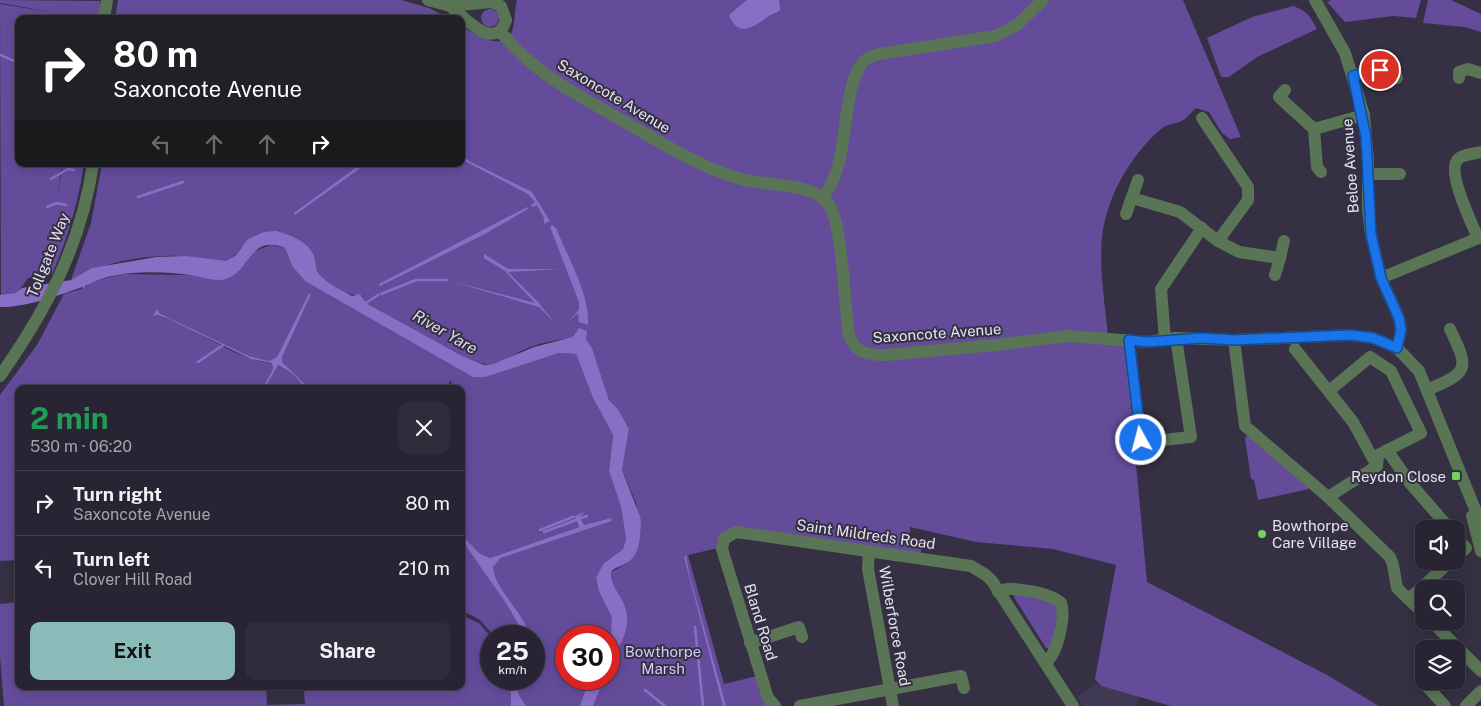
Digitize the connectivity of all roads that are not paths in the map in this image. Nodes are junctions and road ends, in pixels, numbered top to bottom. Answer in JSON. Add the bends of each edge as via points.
{"nodes":[{"id":1,"x":428,"y":0,"type":"edge"},
{"id":2,"x":509,"y":0,"type":"edge"},
{"id":3,"x":1042,"y":0,"type":"edge"},
{"id":4,"x":1315,"y":0,"type":"edge"},
{"id":5,"x":490,"y":2,"type":"edge"},
{"id":6,"x":450,"y":6,"type":"junction"},
{"id":7,"x":505,"y":13,"type":"junction"},
{"id":8,"x":462,"y":15,"type":"edge"},
{"id":9,"x":465,"y":17,"type":"edge"},
{"id":10,"x":475,"y":25,"type":"junction"},
{"id":11,"x":500,"y":31,"type":"junction"},
{"id":12,"x":1394,"y":67,"type":"dead end"},
{"id":13,"x":1458,"y":71,"type":"dead end"},
{"id":14,"x":1481,"y":73,"type":"edge"},
{"id":15,"x":1353,"y":76,"type":"junction"},
{"id":16,"x":1279,"y":94,"type":"dead end"},
{"id":17,"x":1364,"y":115,"type":"junction"},
{"id":18,"x":1202,"y":118,"type":"dead end"},
{"id":19,"x":1314,"y":129,"type":"junction"},
{"id":20,"x":1479,"y":149,"type":"edge"},
{"id":21,"x":92,"y":167,"type":"edge"},
{"id":22,"x":1316,"y":170,"type":"dead end"},
{"id":23,"x":1368,"y":174,"type":"junction"},
{"id":24,"x":1400,"y":174,"type":"dead end"},
{"id":25,"x":1138,"y":180,"type":"dead end"},
{"id":26,"x":823,"y":197,"type":"junction"},
{"id":27,"x":1132,"y":198,"type":"junction"},
{"id":28,"x":1126,"y":214,"type":"dead end"},
{"id":29,"x":1202,"y":228,"type":"junction"},
{"id":30,"x":1480,"y":237,"type":"edge"},
{"id":31,"x":1218,"y":241,"type":"junction"},
{"id":32,"x":1284,"y":241,"type":"dead end"},
{"id":33,"x":1280,"y":258,"type":"junction"},
{"id":34,"x":1276,"y":275,"type":"dead end"},
{"id":35,"x":1381,"y":278,"type":"junction"},
{"id":36,"x":1450,"y":329,"type":"dead end"},
{"id":37,"x":1171,"y":339,"type":"junction"},
{"id":38,"x":1129,"y":340,"type":"junction"},
{"id":39,"x":1234,"y":340,"type":"junction"},
{"id":40,"x":1397,"y":348,"type":"junction"},
{"id":41,"x":1295,"y":349,"type":"dead end"},
{"id":42,"x":0,"y":376,"type":"edge"},
{"id":43,"x":1427,"y":390,"type":"junction"},
{"id":44,"x":1329,"y":391,"type":"junction"},
{"id":45,"x":1387,"y":450,"type":"junction"},
{"id":46,"x":1377,"y":466,"type":"junction"},
{"id":47,"x":1465,"y":487,"type":"junction"},
{"id":48,"x":1328,"y":497,"type":"junction"},
{"id":49,"x":1442,"y":520,"type":"edge"},
{"id":50,"x":1481,"y":524,"type":"edge"},
{"id":51,"x":722,"y":544,"type":"joint"},
{"id":52,"x":869,"y":551,"type":"junction"},
{"id":53,"x":1481,"y":551,"type":"edge"},
{"id":54,"x":1441,"y":570,"type":"edge"},
{"id":55,"x":998,"y":592,"type":"junction"},
{"id":56,"x":1409,"y":599,"type":"junction"},
{"id":57,"x":1415,"y":605,"type":"edge"},
{"id":58,"x":799,"y":628,"type":"dead end"},
{"id":59,"x":1440,"y":630,"type":"edge"},
{"id":60,"x":750,"y":643,"type":"junction"},
{"id":61,"x":1045,"y":664,"type":"junction"},
{"id":62,"x":1481,"y":671,"type":"edge"},
{"id":63,"x":961,"y":676,"type":"dead end"},
{"id":64,"x":890,"y":690,"type":"junction"},
{"id":65,"x":1430,"y":690,"type":"edge"},
{"id":66,"x":1481,"y":691,"type":"edge"},
{"id":67,"x":775,"y":706,"type":"edge"},
{"id":68,"x":800,"y":706,"type":"edge"},
{"id":69,"x":893,"y":706,"type":"edge"},
{"id":70,"x":1073,"y":706,"type":"edge"},
{"id":71,"x":1445,"y":706,"type":"edge"},
{"id":72,"x":1466,"y":706,"type":"edge"}],
"edges":[{"from":1,"to":6,"type":"street"},
{"from":2,"to":7,"type":"street"},
{"from":3,"to":26,"type":"street","via":[[1017,25],[996,36],[879,54],[865,60],[856,76],[834,177]]},
{"from":4,"to":15,"type":"street","name":"Beloe Avenue","via":[[1332,28]]},
{"from":5,"to":6,"type":"street"},
{"from":5,"to":7,"type":"street","via":[[501,6]]},
{"from":5,"to":10,"type":"street","via":[[474,13]]},
{"from":6,"to":8,"type":"street"},
{"from":7,"to":11,"type":"street","via":[[506,20]]},
{"from":9,"to":10,"type":"street"},
{"from":10,"to":11,"type":"street","via":[[485,34]]},
{"from":11,"to":26,"type":"street","name":"Saxoncote Avenue","via":[[517,51],[557,83],[676,151],[741,179],[804,189]]},
{"from":12,"to":15,"type":"street"},
{"from":13,"to":14,"type":"street","via":[[1468,69]]},
{"from":15,"to":17,"type":"street","name":"Beloe Avenue"},
{"from":16,"to":19,"type":"street"},
{"from":17,"to":19,"type":"street"},
{"from":17,"to":23,"type":"street","name":"Beloe Avenue"},
{"from":18,"to":31,"type":"street","via":[[1248,187],[1248,200]]},
{"from":19,"to":22,"type":"street"},
{"from":20,"to":30,"type":"street","via":[[1458,158],[1454,171],[1465,210]]},
{"from":21,"to":42,"type":"street","name":"Tollgate Way","via":[[82,216],[61,276],[39,317]]},
{"from":23,"to":24,"type":"street"},
{"from":23,"to":35,"type":"street","name":"Beloe Avenue","via":[[1371,234]]},
{"from":25,"to":27,"type":"street"},
{"from":26,"to":38,"type":"street","name":"Saxoncote Avenue","via":[[836,217],[848,335],[860,352],[886,355],[996,346],[1067,336]]},
{"from":27,"to":28,"type":"street"},
{"from":27,"to":29,"type":"street","via":[[1180,212]]},
{"from":29,"to":31,"type":"street"},
{"from":29,"to":37,"type":"street","via":[[1160,289]]},
{"from":30,"to":35,"type":"street"},
{"from":31,"to":33,"type":"street","via":[[1239,252]]},
{"from":32,"to":33,"type":"street"},
{"from":33,"to":34,"type":"street"},
{"from":35,"to":40,"type":"street","name":"Beloe Avenue","via":[[1399,318],[1401,330]]},
{"from":36,"to":43,"type":"street","via":[[1451,345],[1464,361],[1460,372],[1451,380]]},
{"from":37,"to":38,"type":"street","name":"Saxoncote Avenue"},
{"from":37,"to":38,"type":"street","via":[[1191,437],[1144,442],[1140,436]]},
{"from":37,"to":39,"type":"street","name":"Saxoncote Avenue"},
{"from":39,"to":40,"type":"street","name":"Saxoncote Avenue","via":[[1350,335],[1373,338]]},
{"from":39,"to":48,"type":"street","via":[[1246,426]]},
{"from":40,"to":43,"type":"street","via":[[1419,371]]},
{"from":41,"to":44,"type":"street"},
{"from":43,"to":47,"type":"street"},
{"from":44,"to":45,"type":"street","via":[[1370,357],[1391,371],[1420,433]]},
{"from":44,"to":46,"type":"street","via":[[1353,422]]},
{"from":45,"to":46,"type":"street","via":[[1378,455]]},
{"from":45,"to":49,"type":"street"},
{"from":46,"to":48,"type":"street"},
{"from":47,"to":50,"type":"street"},
{"from":47,"to":53,"type":"street"},
{"from":48,"to":56,"type":"street","via":[[1390,557],[1395,583]]},
{"from":51,"to":52,"type":"street","name":"Saint Mildreds Road","via":[[729,534],[736,532]]},
{"from":51,"to":60,"type":"street","name":"Bland Road"},
{"from":52,"to":55,"type":"street","name":"Saint Mildreds Road","via":[[971,566],[986,574]]},
{"from":52,"to":64,"type":"street","name":"Wilberforce Road","via":[[868,569]]},
{"from":54,"to":56,"type":"street"},
{"from":55,"to":61,"type":"street","name":"Saint Mildreds Road"},
{"from":55,"to":61,"type":"street","via":[[1012,588],[1054,597],[1061,603],[1056,647]]},
{"from":56,"to":57,"type":"street"},
{"from":58,"to":60,"type":"street"},
{"from":59,"to":62,"type":"street"},
{"from":60,"to":67,"type":"street","name":"Bland Road","via":[[768,698]]},
{"from":61,"to":70,"type":"street","name":"Saint Mildreds Road"},
{"from":63,"to":64,"type":"street"},
{"from":64,"to":68,"type":"street"},
{"from":64,"to":69,"type":"street","name":"Wilberforce Road"},
{"from":65,"to":71,"type":"street"},
{"from":66,"to":72,"type":"street"}]}
